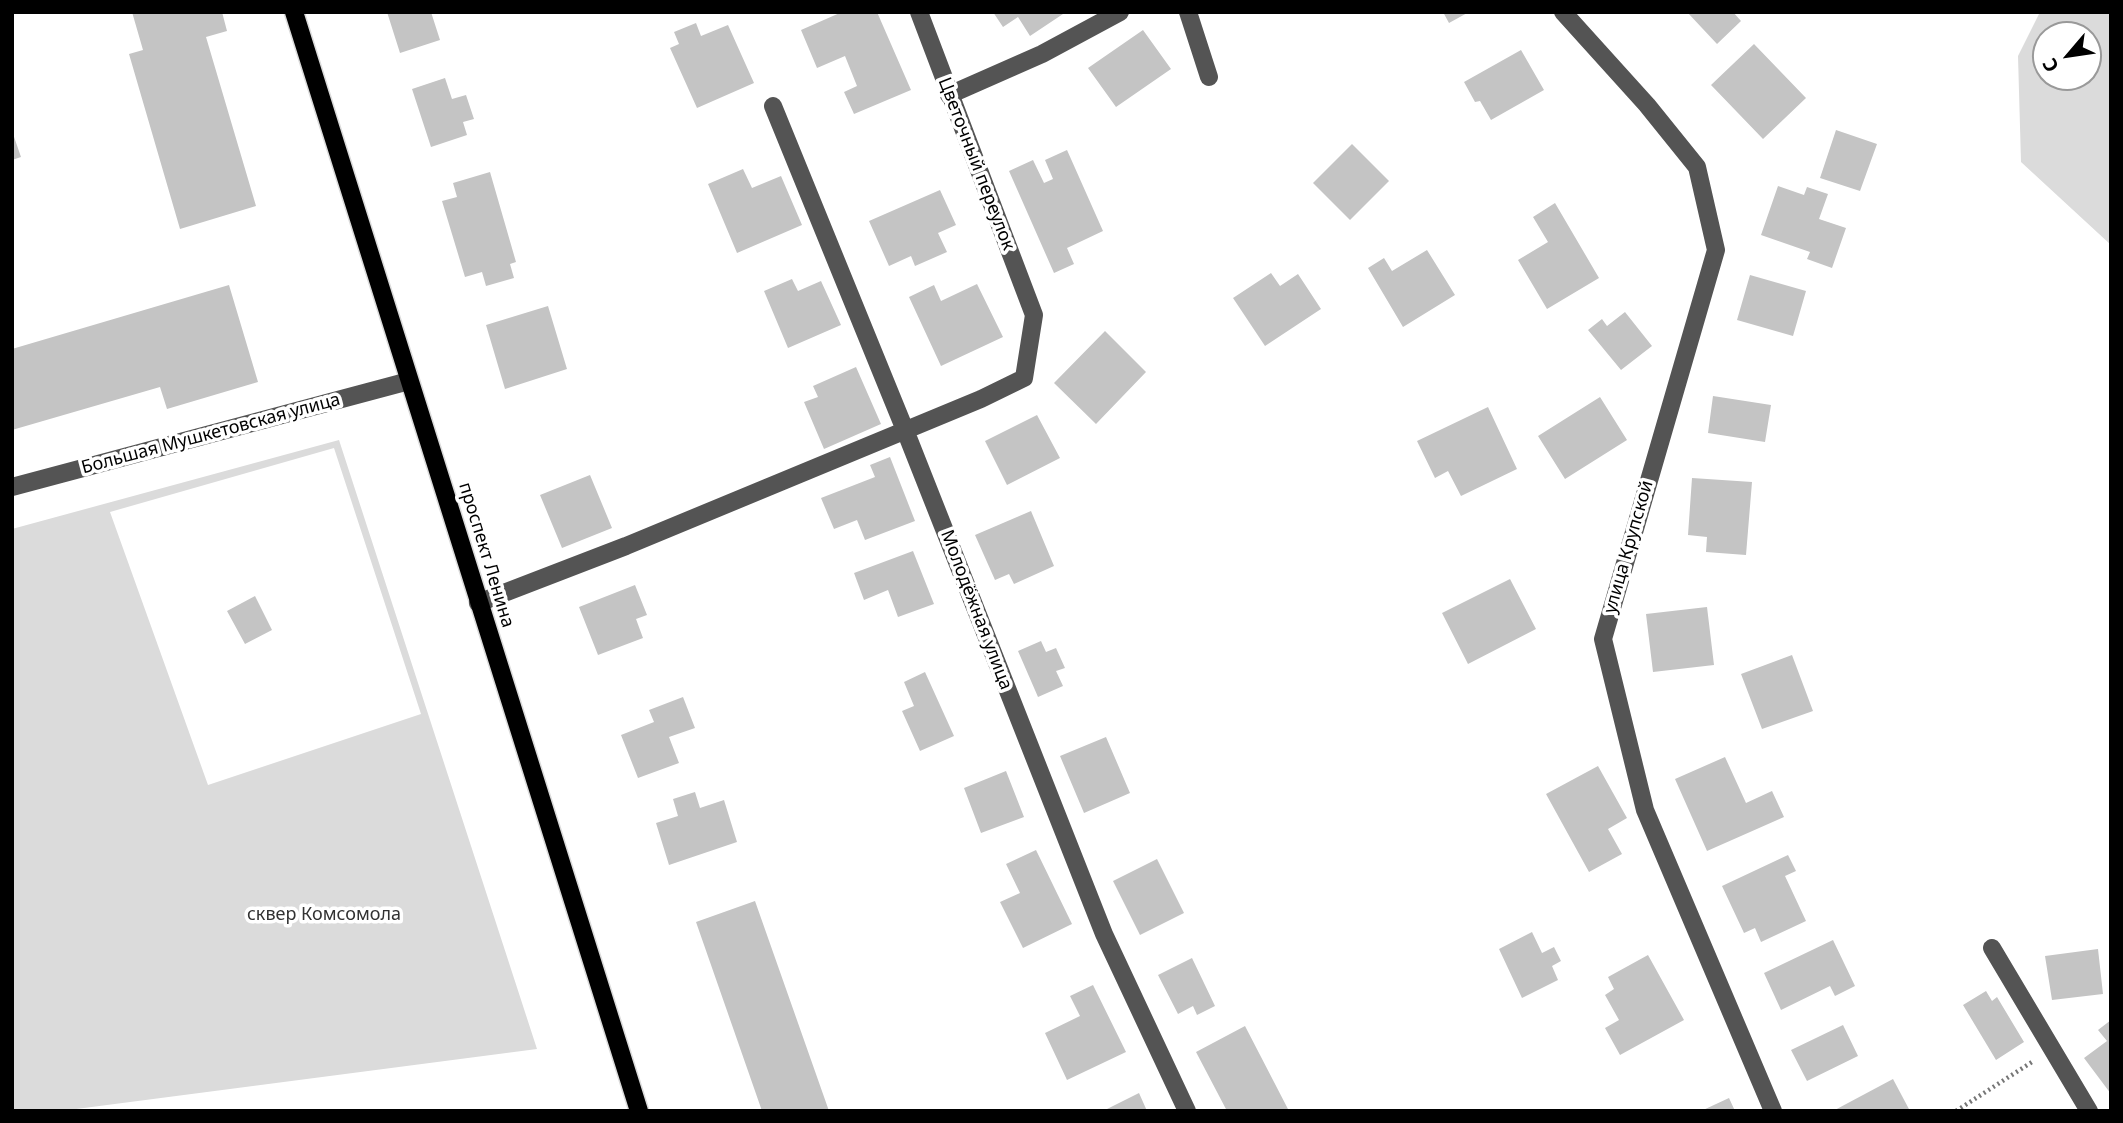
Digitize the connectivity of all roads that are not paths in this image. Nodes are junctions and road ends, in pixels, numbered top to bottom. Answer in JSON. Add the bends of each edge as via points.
{"nodes":[{"id":1,"x":294,"y":12,"type":"edge"},
{"id":2,"x":919,"y":12,"type":"edge"},
{"id":3,"x":1119,"y":12,"type":"edge"},
{"id":4,"x":1188,"y":12,"type":"edge"},
{"id":5,"x":1563,"y":12,"type":"edge"},
{"id":6,"x":1209,"y":77,"type":"dead end"},
{"id":7,"x":949,"y":95,"type":"junction"},
{"id":8,"x":773,"y":106,"type":"dead end"},
{"id":9,"x":409,"y":382,"type":"junction"},
{"id":10,"x":905,"y":430,"type":"junction"},
{"id":11,"x":12,"y":487,"type":"edge"},
{"id":12,"x":478,"y":603,"type":"junction"},
{"id":13,"x":1992,"y":948,"type":"dead end"},
{"id":14,"x":639,"y":1111,"type":"edge"},
{"id":15,"x":1187,"y":1111,"type":"edge"},
{"id":16,"x":1773,"y":1111,"type":"edge"},
{"id":17,"x":2089,"y":1111,"type":"edge"}],
"edges":[{"from":1,"to":9,"type":"main road","name":"проспект Ленина"},
{"from":2,"to":7,"type":"street","name":"Цветочный переулок"},
{"from":3,"to":7,"type":"street","via":[[1042,54]]},
{"from":4,"to":6,"type":"street"},
{"from":5,"to":16,"type":"street","name":"улица Крупской","via":[[1697,167],[1716,250],[1603,639],[1645,810]]},
{"from":7,"to":10,"type":"street","name":"Цветочный переулок","via":[[1034,315],[1024,378]]},
{"from":8,"to":10,"type":"street","name":"Молодёжная улица"},
{"from":9,"to":11,"type":"street","name":"Большая Мушкетовская улица"},
{"from":9,"to":12,"type":"main road","name":"проспект Ленина"},
{"from":10,"to":12,"type":"street"},
{"from":10,"to":15,"type":"street","name":"Молодёжная улица","via":[[1104,934]]},
{"from":12,"to":14,"type":"main road","name":"проспект Ленина"},
{"from":13,"to":17,"type":"street"}]}
